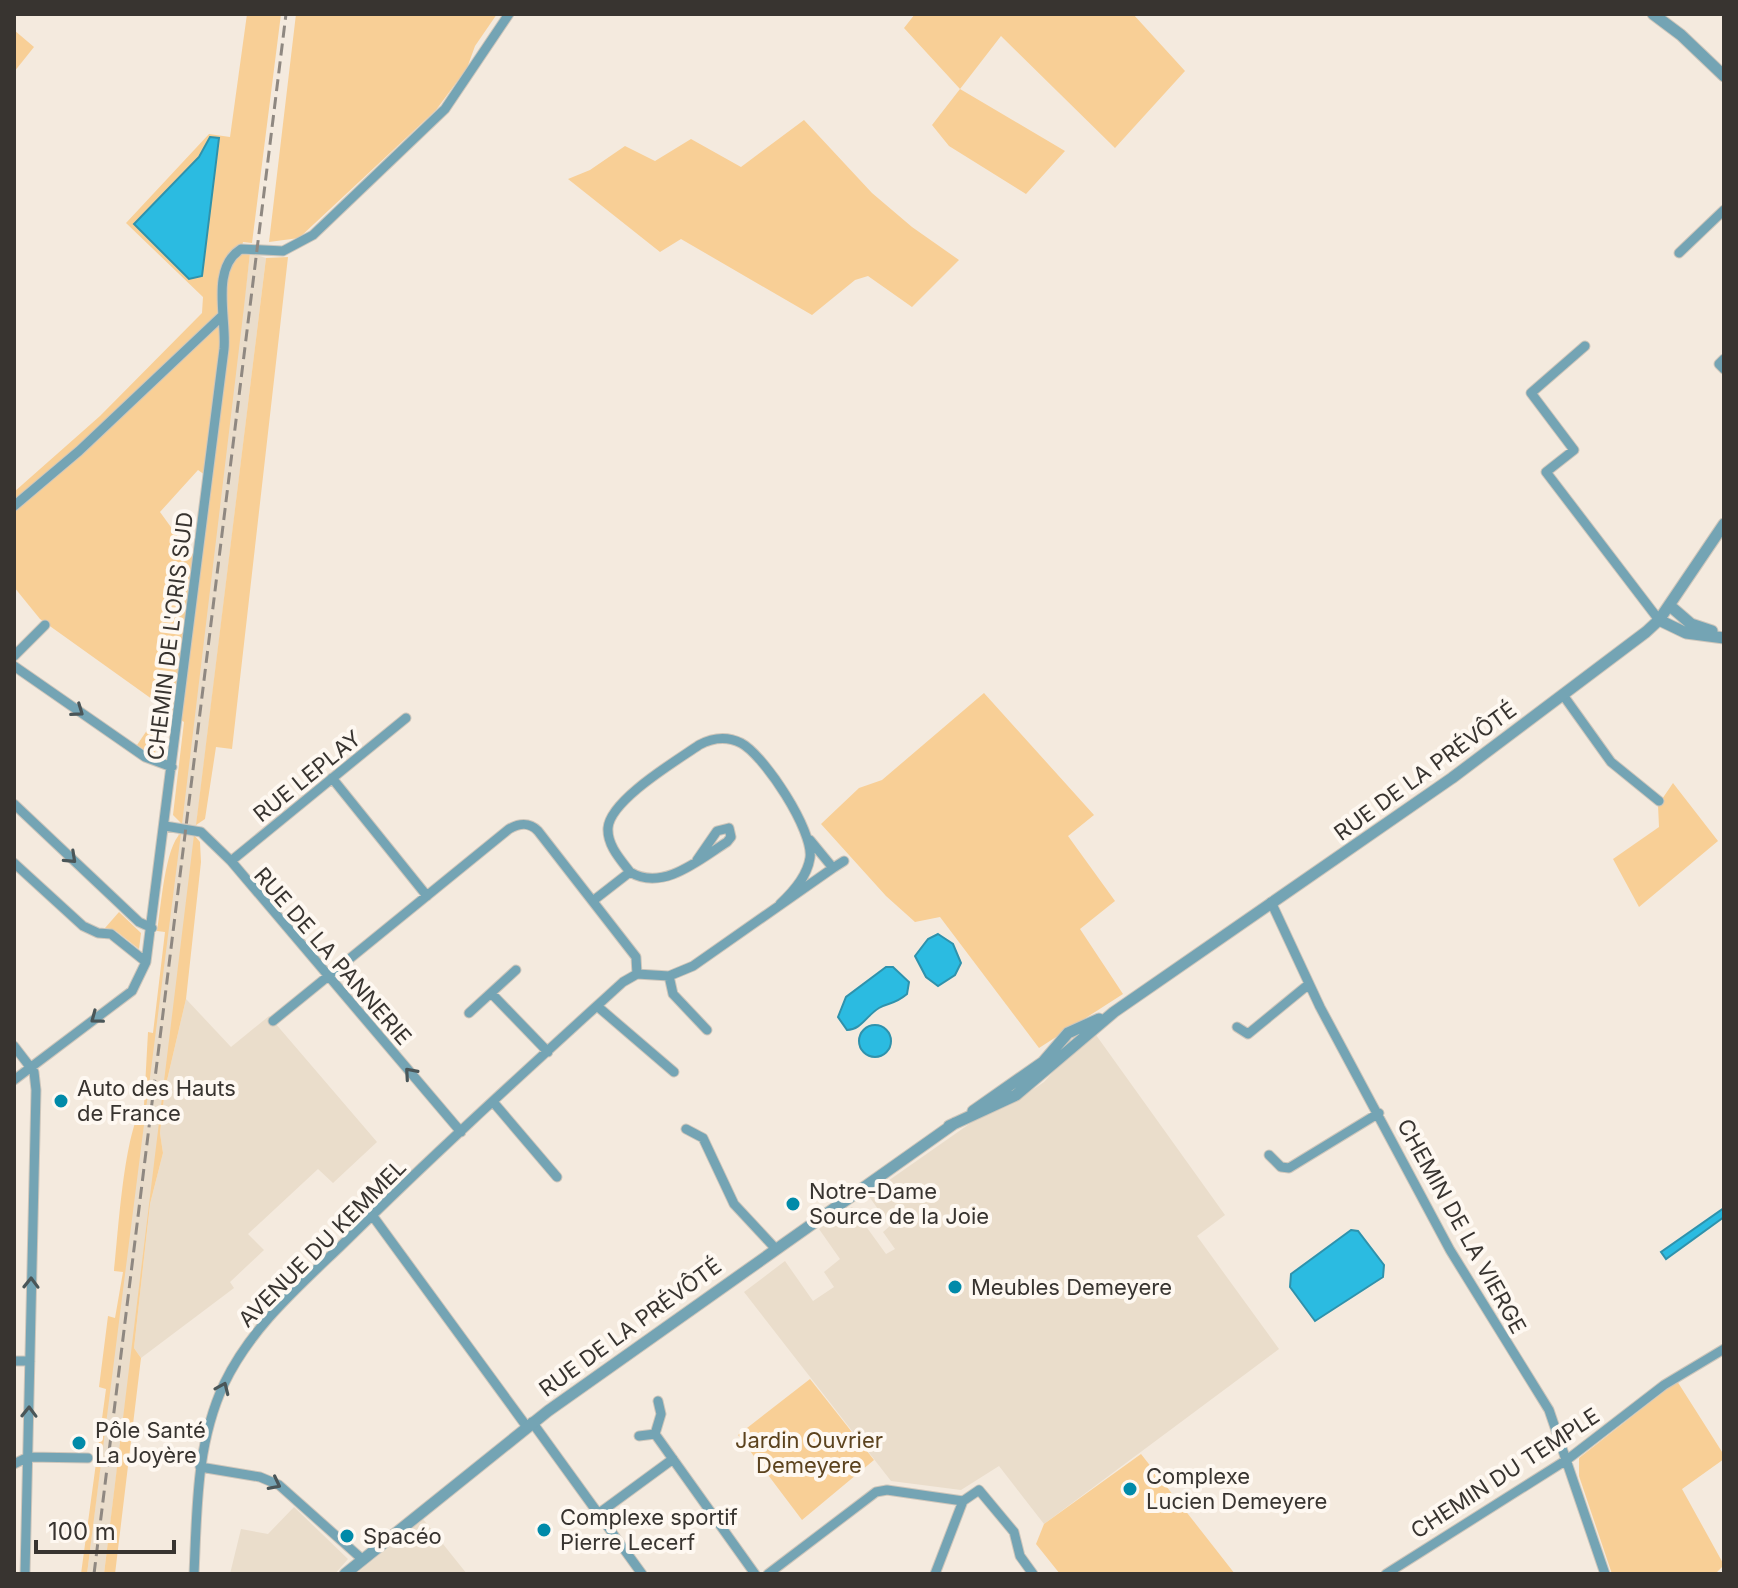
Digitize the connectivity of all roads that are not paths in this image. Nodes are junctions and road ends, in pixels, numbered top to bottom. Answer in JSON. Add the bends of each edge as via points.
{"nodes":[{"id":1,"x":509,"y":14,"type":"edge"},
{"id":2,"x":1653,"y":14,"type":"edge"},
{"id":3,"x":1724,"y":76,"type":"edge"},
{"id":4,"x":1724,"y":210,"type":"edge"},
{"id":5,"x":1679,"y":253,"type":"dead end"},
{"id":6,"x":223,"y":315,"type":"junction"},
{"id":7,"x":1585,"y":346,"type":"dead end"},
{"id":8,"x":1724,"y":359,"type":"edge"},
{"id":9,"x":1724,"y":369,"type":"edge"},
{"id":10,"x":14,"y":506,"type":"edge"},
{"id":11,"x":1724,"y":524,"type":"edge"},
{"id":12,"x":1669,"y":605,"type":"junction"},
{"id":13,"x":1659,"y":620,"type":"junction"},
{"id":14,"x":45,"y":625,"type":"dead end"},
{"id":15,"x":1724,"y":636,"type":"edge"},
{"id":16,"x":14,"y":656,"type":"edge"},
{"id":17,"x":14,"y":666,"type":"edge"},
{"id":18,"x":1563,"y":695,"type":"junction"},
{"id":19,"x":406,"y":718,"type":"dead end"},
{"id":20,"x":172,"y":767,"type":"junction"},
{"id":21,"x":332,"y":778,"type":"junction"},
{"id":22,"x":1659,"y":801,"type":"dead end"},
{"id":23,"x":14,"y":804,"type":"edge"},
{"id":24,"x":165,"y":826,"type":"junction"},
{"id":25,"x":810,"y":840,"type":"junction"},
{"id":26,"x":697,"y":860,"type":"dead end"},
{"id":27,"x":231,"y":861,"type":"junction"},
{"id":28,"x":844,"y":861,"type":"dead end"},
{"id":29,"x":14,"y":863,"type":"edge"},
{"id":30,"x":833,"y":868,"type":"junction"},
{"id":31,"x":630,"y":872,"type":"junction"},
{"id":32,"x":427,"y":896,"type":"junction"},
{"id":33,"x":594,"y":900,"type":"junction"},
{"id":34,"x":1271,"y":902,"type":"junction"},
{"id":35,"x":780,"y":904,"type":"junction"},
{"id":36,"x":152,"y":928,"type":"junction"},
{"id":37,"x":146,"y":962,"type":"junction"},
{"id":38,"x":516,"y":970,"type":"dead end"},
{"id":39,"x":637,"y":974,"type":"junction"},
{"id":40,"x":669,"y":976,"type":"junction"},
{"id":41,"x":327,"y":977,"type":"junction"},
{"id":42,"x":1309,"y":984,"type":"junction"},
{"id":43,"x":491,"y":993,"type":"junction"},
{"id":44,"x":597,"y":1006,"type":"junction"},
{"id":45,"x":469,"y":1013,"type":"dead end"},
{"id":46,"x":273,"y":1021,"type":"dead end"},
{"id":47,"x":1237,"y":1027,"type":"dead end"},
{"id":48,"x":707,"y":1030,"type":"dead end"},
{"id":49,"x":14,"y":1046,"type":"edge"},
{"id":50,"x":548,"y":1052,"type":"junction"},
{"id":51,"x":31,"y":1067,"type":"junction"},
{"id":52,"x":674,"y":1072,"type":"dead end"},
{"id":53,"x":14,"y":1081,"type":"edge"},
{"id":54,"x":36,"y":1095,"type":"junction"},
{"id":55,"x":494,"y":1103,"type":"junction"},
{"id":56,"x":1379,"y":1113,"type":"junction"},
{"id":57,"x":686,"y":1129,"type":"dead end"},
{"id":58,"x":461,"y":1132,"type":"junction"},
{"id":59,"x":1269,"y":1155,"type":"dead end"},
{"id":60,"x":557,"y":1177,"type":"dead end"},
{"id":61,"x":372,"y":1215,"type":"junction"},
{"id":62,"x":775,"y":1248,"type":"junction"},
{"id":63,"x":1724,"y":1349,"type":"edge"},
{"id":64,"x":14,"y":1361,"type":"edge"},
{"id":65,"x":30,"y":1361,"type":"junction"},
{"id":66,"x":658,"y":1401,"type":"dead end"},
{"id":67,"x":529,"y":1424,"type":"junction"},
{"id":68,"x":655,"y":1434,"type":"junction"},
{"id":69,"x":639,"y":1436,"type":"dead end"},
{"id":70,"x":28,"y":1457,"type":"junction"},
{"id":71,"x":88,"y":1458,"type":"dead end"},
{"id":72,"x":673,"y":1459,"type":"junction"},
{"id":73,"x":1568,"y":1459,"type":"junction"},
{"id":74,"x":14,"y":1464,"type":"edge"},
{"id":75,"x":200,"y":1467,"type":"junction"},
{"id":76,"x":963,"y":1501,"type":"junction"},
{"id":77,"x":598,"y":1514,"type":"junction"},
{"id":78,"x":362,"y":1559,"type":"junction"},
{"id":79,"x":25,"y":1574,"type":"edge"},
{"id":80,"x":194,"y":1574,"type":"edge"},
{"id":81,"x":345,"y":1574,"type":"edge"},
{"id":82,"x":642,"y":1574,"type":"edge"},
{"id":83,"x":755,"y":1574,"type":"edge"},
{"id":84,"x":768,"y":1574,"type":"edge"},
{"id":85,"x":935,"y":1574,"type":"edge"},
{"id":86,"x":1033,"y":1574,"type":"edge"},
{"id":87,"x":1386,"y":1574,"type":"edge"},
{"id":88,"x":1605,"y":1574,"type":"edge"}],
"edges":[{"from":1,"to":6,"type":"street","name":"CHEMIN DE L'ORIS SUD","via":[[458,93],[416,140],[307,239],[283,251],[245,248],[230,258]]},
{"from":2,"to":3,"type":"street"},
{"from":4,"to":5,"type":"street"},
{"from":6,"to":10,"type":"street"},
{"from":6,"to":20,"type":"street","name":"CHEMIN DE L'ORIS SUD","via":[[224,349]]},
{"from":7,"to":13,"type":"street","via":[[1531,393],[1574,450],[1546,472]]},
{"from":8,"to":9,"type":"street","via":[[1719,364]]},
{"from":11,"to":12,"type":"street","name":"RUE DE LA PRÉVÔTÉ"},
{"from":12,"to":13,"type":"street","name":"RUE DE LA PRÉVÔTÉ"},
{"from":12,"to":15,"type":"street","via":[[1691,624]]},
{"from":13,"to":15,"type":"street","via":[[1686,633]]},
{"from":13,"to":18,"type":"street","name":"RUE DE LA PRÉVÔTÉ"},
{"from":14,"to":16,"type":"street"},
{"from":17,"to":20,"type":"street","one_way":true,"via":[[151,761]]},
{"from":18,"to":22,"type":"street","via":[[1611,762]]},
{"from":18,"to":34,"type":"street","name":"RUE DE LA PRÉVÔTÉ"},
{"from":19,"to":21,"type":"street","name":"RUE LEPLAY"},
{"from":20,"to":24,"type":"street","name":"CHEMIN DE L'ORIS SUD"},
{"from":21,"to":27,"type":"street","name":"RUE LEPLAY"},
{"from":21,"to":32,"type":"street"},
{"from":23,"to":36,"type":"street","one_way":true,"via":[[139,922]]},
{"from":24,"to":27,"type":"street","name":"RUE DE LA PANNERIE","via":[[201,832]]},
{"from":24,"to":36,"type":"street","name":"CHEMIN DE L'ORIS SUD"},
{"from":25,"to":30,"type":"street"},
{"from":25,"to":31,"type":"street","via":[[798,813],[749,748],[732,739],[715,739],[699,745],[615,809],[609,840]]},
{"from":25,"to":35,"type":"street","via":[[806,872]]},
{"from":26,"to":31,"type":"street","via":[[663,879]]},
{"from":27,"to":41,"type":"street","name":"RUE DE LA PANNERIE"},
{"from":28,"to":30,"type":"street"},
{"from":29,"to":37,"type":"street","via":[[83,926],[119,939]]},
{"from":30,"to":35,"type":"street"},
{"from":31,"to":33,"type":"street"},
{"from":32,"to":33,"type":"street","via":[[509,829],[524,823],[535,828]]},
{"from":32,"to":41,"type":"street"},
{"from":33,"to":39,"type":"street","via":[[632,949]]},
{"from":34,"to":42,"type":"street","name":"CHEMIN DE LA VIERGE"},
{"from":34,"to":62,"type":"street","name":"RUE DE LA PRÉVÔTÉ","via":[[1114,1012],[1072,1030],[1037,1066]]},
{"from":35,"to":40,"type":"street","via":[[693,966]]},
{"from":36,"to":37,"type":"street","name":"CHEMIN DE L'ORIS SUD"},
{"from":37,"to":51,"type":"street","one_way":true,"via":[[132,991]]},
{"from":38,"to":43,"type":"street"},
{"from":39,"to":40,"type":"street"},
{"from":39,"to":44,"type":"street","name":"AVENUE DU KEMMEL"},
{"from":40,"to":48,"type":"street","via":[[673,994]]},
{"from":41,"to":46,"type":"street"},
{"from":58,"to":41,"type":"street","name":"RUE DE LA PANNERIE","one_way":true},
{"from":42,"to":47,"type":"street","via":[[1248,1034]]},
{"from":42,"to":56,"type":"street","name":"CHEMIN DE LA VIERGE"},
{"from":43,"to":45,"type":"street"},
{"from":43,"to":50,"type":"street"},
{"from":44,"to":50,"type":"street","name":"AVENUE DU KEMMEL"},
{"from":44,"to":52,"type":"street"},
{"from":49,"to":51,"type":"street"},
{"from":50,"to":55,"type":"street","name":"AVENUE DU KEMMEL"},
{"from":51,"to":53,"type":"street"},
{"from":51,"to":54,"type":"street"},
{"from":53,"to":54,"type":"street","via":[[26,1083]]},
{"from":65,"to":54,"type":"street","one_way":true},
{"from":55,"to":58,"type":"street","name":"AVENUE DU KEMMEL"},
{"from":55,"to":60,"type":"street"},
{"from":56,"to":59,"type":"street","via":[[1289,1168]]},
{"from":56,"to":73,"type":"street","name":"CHEMIN DE LA VIERGE","via":[[1477,1298],[1549,1410]]},
{"from":57,"to":62,"type":"street","via":[[703,1138],[734,1204]]},
{"from":58,"to":61,"type":"street","name":"AVENUE DU KEMMEL"},
{"from":61,"to":67,"type":"street"},
{"from":75,"to":61,"type":"street","name":"AVENUE DU KEMMEL","one_way":true,"via":[[216,1404],[244,1349],[270,1315]]},
{"from":62,"to":67,"type":"street","name":"RUE DE LA PRÉVÔTÉ"},
{"from":63,"to":73,"type":"street","name":"CHEMIN DU TEMPLE","via":[[1664,1385]]},
{"from":64,"to":65,"type":"street"},
{"from":70,"to":65,"type":"street","one_way":true},
{"from":66,"to":68,"type":"street","via":[[661,1414]]},
{"from":67,"to":77,"type":"street"},
{"from":67,"to":78,"type":"street","name":"RUE DE LA PRÉVÔTÉ"},
{"from":68,"to":69,"type":"street"},
{"from":68,"to":72,"type":"street"},
{"from":70,"to":71,"type":"street"},
{"from":70,"to":74,"type":"street"},
{"from":70,"to":79,"type":"street"},
{"from":72,"to":77,"type":"street"},
{"from":72,"to":83,"type":"street"},
{"from":73,"to":87,"type":"street","name":"CHEMIN DU TEMPLE"},
{"from":73,"to":88,"type":"street","name":"CHEMIN DE LA VIERGE"},
{"from":75,"to":78,"type":"street","one_way":true,"via":[[279,1485]]},
{"from":75,"to":80,"type":"street","name":"AVENUE DU KEMMEL"},
{"from":76,"to":84,"type":"street","via":[[876,1492]]},
{"from":76,"to":85,"type":"street"},
{"from":76,"to":86,"type":"street","via":[[979,1490],[1015,1534],[1020,1556]]},
{"from":77,"to":82,"type":"street"},
{"from":78,"to":81,"type":"street","name":"RUE DE LA PRÉVÔTÉ"}]}
